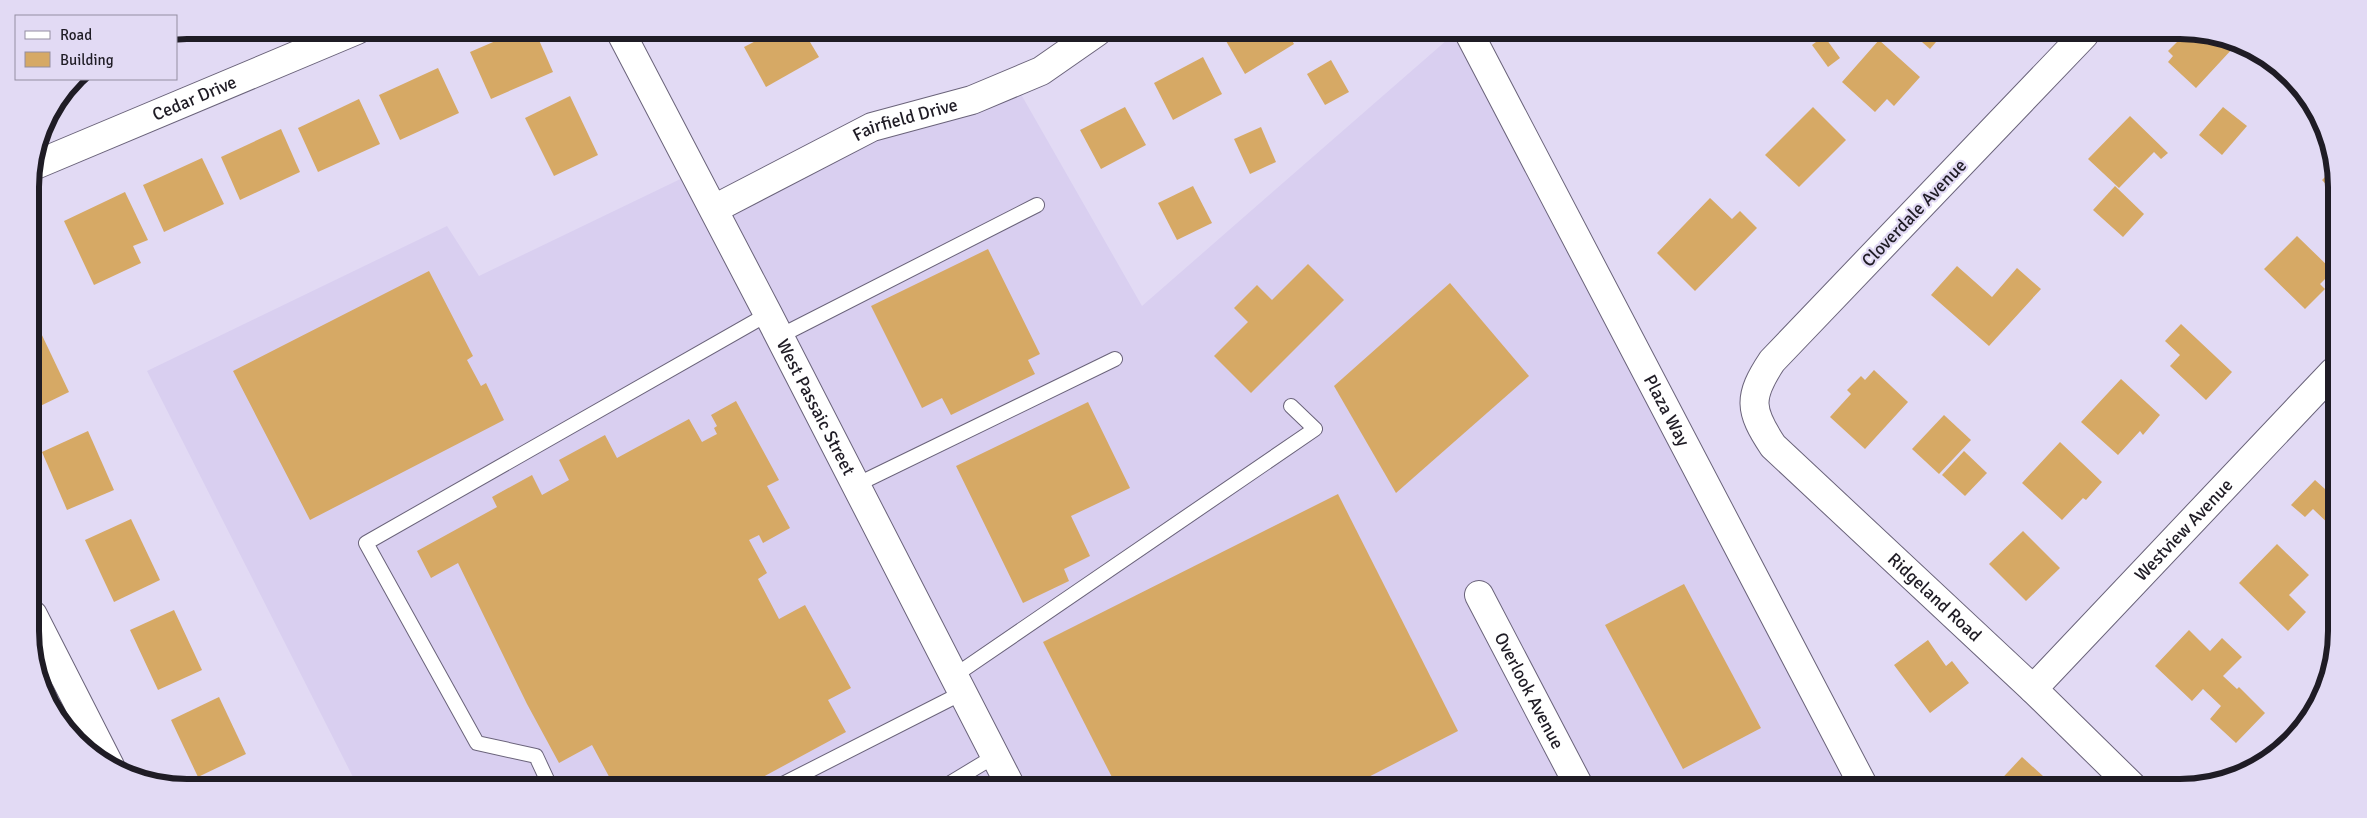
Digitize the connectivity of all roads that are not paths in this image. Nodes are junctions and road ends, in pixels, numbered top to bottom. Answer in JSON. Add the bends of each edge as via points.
{"nodes":[{"id":1,"x":336,"y":39,"type":"edge"},
{"id":2,"x":624,"y":39,"type":"edge"},
{"id":3,"x":1087,"y":39,"type":"edge"},
{"id":4,"x":1472,"y":39,"type":"edge"},
{"id":5,"x":2080,"y":39,"type":"edge"},
{"id":6,"x":41,"y":163,"type":"edge"},
{"id":7,"x":1037,"y":205,"type":"dead end"},
{"id":8,"x":714,"y":209,"type":"junction"},
{"id":9,"x":774,"y":325,"type":"junction"},
{"id":10,"x":1115,"y":359,"type":"dead end"},
{"id":11,"x":2328,"y":377,"type":"edge"},
{"id":12,"x":1754,"y":397,"type":"joint"},
{"id":13,"x":1291,"y":406,"type":"dead end"},
{"id":14,"x":856,"y":486,"type":"junction"},
{"id":15,"x":1479,"y":595,"type":"dead end"},
{"id":16,"x":39,"y":627,"type":"edge"},
{"id":17,"x":958,"y":684,"type":"junction"},
{"id":18,"x":2033,"y":689,"type":"junction"},
{"id":19,"x":103,"y":753,"type":"edge"},
{"id":20,"x":995,"y":756,"type":"junction"},
{"id":21,"x":547,"y":779,"type":"edge"},
{"id":22,"x":792,"y":779,"type":"edge"},
{"id":23,"x":957,"y":779,"type":"edge"},
{"id":24,"x":1007,"y":779,"type":"edge"},
{"id":25,"x":1571,"y":779,"type":"edge"},
{"id":26,"x":1860,"y":779,"type":"edge"},
{"id":27,"x":2125,"y":779,"type":"edge"}],
"edges":[{"from":1,"to":6,"type":"street","name":"Cedar Drive"},
{"from":2,"to":8,"type":"street","name":"West Passaic Street"},
{"from":3,"to":8,"type":"street","name":"Fairfield Drive","via":[[1041,71],[972,100],[872,127]]},
{"from":4,"to":26,"type":"street","name":"Plaza Way"},
{"from":5,"to":12,"type":"street","name":"Cloverdale Avenue","via":[[1772,361],[1760,379]]},
{"from":7,"to":9,"type":"lane"},
{"from":8,"to":9,"type":"street","name":"West Passaic Street"},
{"from":9,"to":14,"type":"street","name":"West Passaic Street"},
{"from":9,"to":21,"type":"lane","via":[[581,420],[366,543],[476,743],[536,756]]},
{"from":10,"to":14,"type":"lane"},
{"from":11,"to":18,"type":"street","name":"Westview Avenue"},
{"from":12,"to":18,"type":"street","name":"Ridgeland Road","via":[[1758,423],[1774,446]]},
{"from":13,"to":17,"type":"lane","via":[[1315,430]]},
{"from":14,"to":17,"type":"street","name":"West Passaic Street"},
{"from":15,"to":25,"type":"street","name":"Overlook Avenue"},
{"from":16,"to":19,"type":"street"},
{"from":17,"to":20,"type":"street","name":"West Passaic Street"},
{"from":17,"to":22,"type":"lane"},
{"from":18,"to":27,"type":"street","name":"Ridgeland Road"},
{"from":20,"to":23,"type":"lane"},
{"from":20,"to":24,"type":"street","name":"West Passaic Street"}]}
